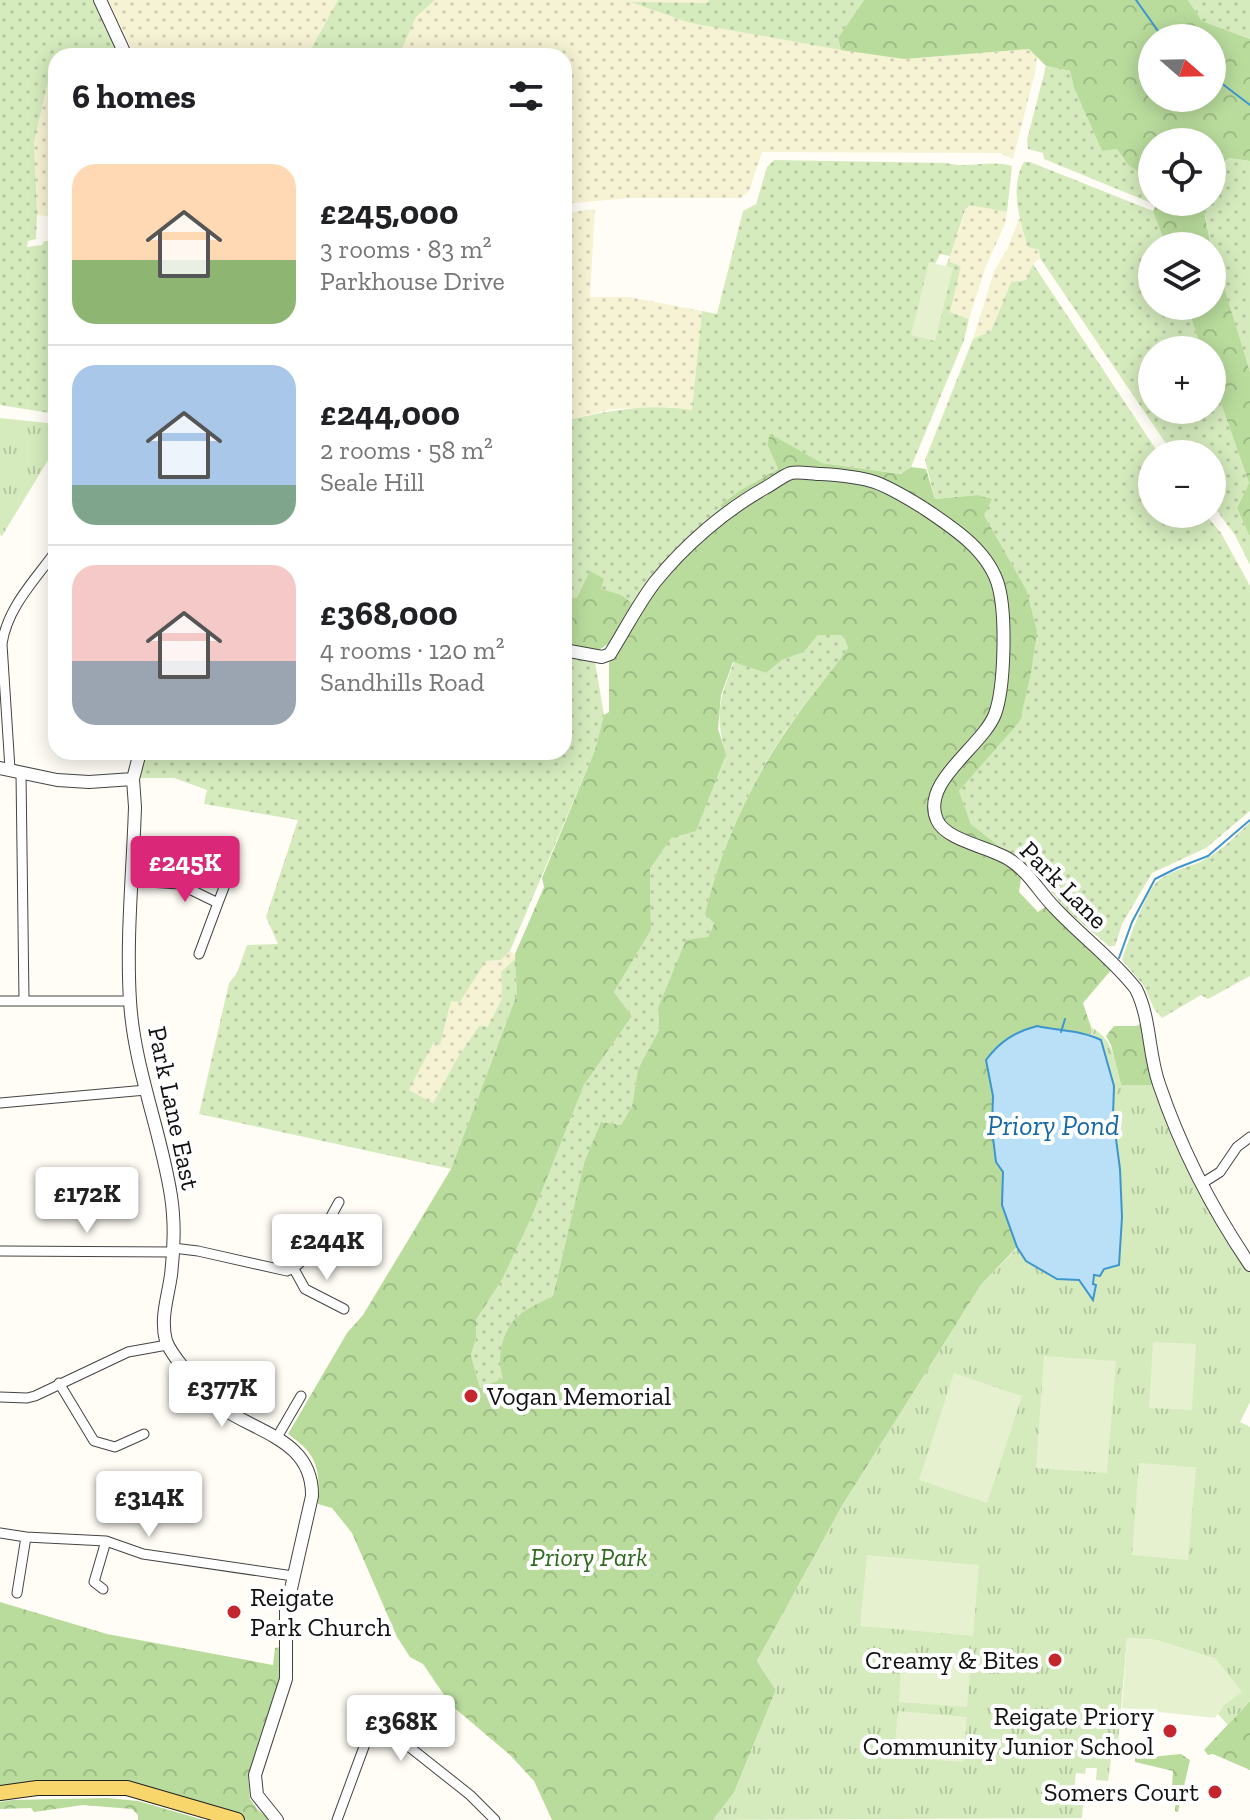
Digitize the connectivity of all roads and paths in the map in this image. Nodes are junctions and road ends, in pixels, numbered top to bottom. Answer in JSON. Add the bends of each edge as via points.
{"nodes":[{"id":1,"x":100,"y":0,"type":"edge"},
{"id":2,"x":122,"y":48,"type":"edge"},
{"id":3,"x":48,"y":562,"type":"edge"},
{"id":4,"x":572,"y":651,"type":"edge"},
{"id":5,"x":138,"y":760,"type":"edge"},
{"id":6,"x":10,"y":771,"type":"edge"},
{"id":7,"x":133,"y":779,"type":"junction"},
{"id":8,"x":227,"y":856,"type":"dead end"},
{"id":9,"x":133,"y":881,"type":"junction"},
{"id":10,"x":218,"y":903,"type":"junction"},
{"id":11,"x":199,"y":954,"type":"dead end"},
{"id":12,"x":24,"y":1000,"type":"junction"},
{"id":13,"x":0,"y":1001,"type":"edge"},
{"id":14,"x":130,"y":1001,"type":"junction"},
{"id":15,"x":146,"y":1090,"type":"junction"},
{"id":16,"x":0,"y":1103,"type":"edge"},
{"id":17,"x":1250,"y":1137,"type":"edge"},
{"id":18,"x":1201,"y":1184,"type":"junction"},
{"id":19,"x":339,"y":1202,"type":"dead end"},
{"id":20,"x":173,"y":1250,"type":"junction"},
{"id":21,"x":0,"y":1251,"type":"edge"},
{"id":22,"x":1250,"y":1265,"type":"edge"},
{"id":23,"x":294,"y":1269,"type":"junction"},
{"id":24,"x":344,"y":1309,"type":"dead end"},
{"id":25,"x":167,"y":1345,"type":"junction"},
{"id":26,"x":59,"y":1383,"type":"junction"},
{"id":27,"x":301,"y":1396,"type":"dead end"},
{"id":28,"x":0,"y":1397,"type":"edge"},
{"id":29,"x":144,"y":1434,"type":"dead end"},
{"id":30,"x":276,"y":1439,"type":"junction"},
{"id":31,"x":0,"y":1533,"type":"edge"},
{"id":32,"x":26,"y":1537,"type":"junction"},
{"id":33,"x":106,"y":1541,"type":"junction"},
{"id":34,"x":293,"y":1576,"type":"junction"},
{"id":35,"x":95,"y":1585,"type":"dead end"},
{"id":36,"x":17,"y":1593,"type":"dead end"},
{"id":37,"x":0,"y":1793,"type":"edge"},
{"id":38,"x":237,"y":1820,"type":"edge"},
{"id":39,"x":277,"y":1820,"type":"edge"},
{"id":40,"x":337,"y":1820,"type":"edge"},
{"id":41,"x":495,"y":1820,"type":"edge"}],
"edges":[{"from":1,"to":2,"type":"street"},
{"from":3,"to":6,"type":"street","via":[[11,613],[4,633]]},
{"from":4,"to":18,"type":"street","name":"Park Lane","via":[[610,654],[656,582],[693,543],[743,500],[792,473],[881,482],[953,529],[990,565],[999,588],[1003,662],[995,714],[940,786],[937,820],[952,836],[1018,865],[1136,989],[1158,1082]]},
{"from":5,"to":7,"type":"street","name":"Park Lane East"},
{"from":6,"to":7,"type":"street","via":[[89,782]]},
{"from":6,"to":12,"type":"street"},
{"from":7,"to":9,"type":"street","name":"Park Lane East"},
{"from":8,"to":10,"type":"street","via":[[228,877]]},
{"from":9,"to":10,"type":"street","via":[[179,884]]},
{"from":9,"to":14,"type":"street","name":"Park Lane East"},
{"from":10,"to":11,"type":"street"},
{"from":12,"to":13,"type":"street"},
{"from":12,"to":14,"type":"street"},
{"from":14,"to":15,"type":"street","name":"Park Lane East"},
{"from":15,"to":16,"type":"street"},
{"from":15,"to":20,"type":"street","name":"Park Lane East","via":[[171,1197]]},
{"from":17,"to":18,"type":"street","via":[[1220,1172]]},
{"from":18,"to":22,"type":"street","name":"Park Lane"},
{"from":19,"to":23,"type":"street"},
{"from":20,"to":21,"type":"street"},
{"from":20,"to":23,"type":"street"},
{"from":20,"to":25,"type":"street","name":"Park Lane East","via":[[164,1314]]},
{"from":23,"to":24,"type":"street","via":[[305,1289]]},
{"from":25,"to":26,"type":"street","via":[[128,1352]]},
{"from":25,"to":30,"type":"street","via":[[211,1400]]},
{"from":26,"to":28,"type":"street","via":[[27,1398]]},
{"from":26,"to":29,"type":"street","via":[[89,1436],[100,1445],[120,1446]]},
{"from":27,"to":30,"type":"street"},
{"from":30,"to":34,"type":"street","via":[[302,1458],[313,1480]]},
{"from":31,"to":32,"type":"street"},
{"from":32,"to":33,"type":"street"},
{"from":32,"to":36,"type":"street"},
{"from":33,"to":34,"type":"street","via":[[143,1554]]},
{"from":33,"to":35,"type":"street"},
{"from":34,"to":39,"type":"street","via":[[285,1616],[286,1679],[255,1775],[257,1795]]},
{"from":37,"to":38,"type":"main road","via":[[127,1788]]},
{"from":40,"to":41,"type":"street","via":[[365,1744],[381,1732],[393,1734]]}]}
